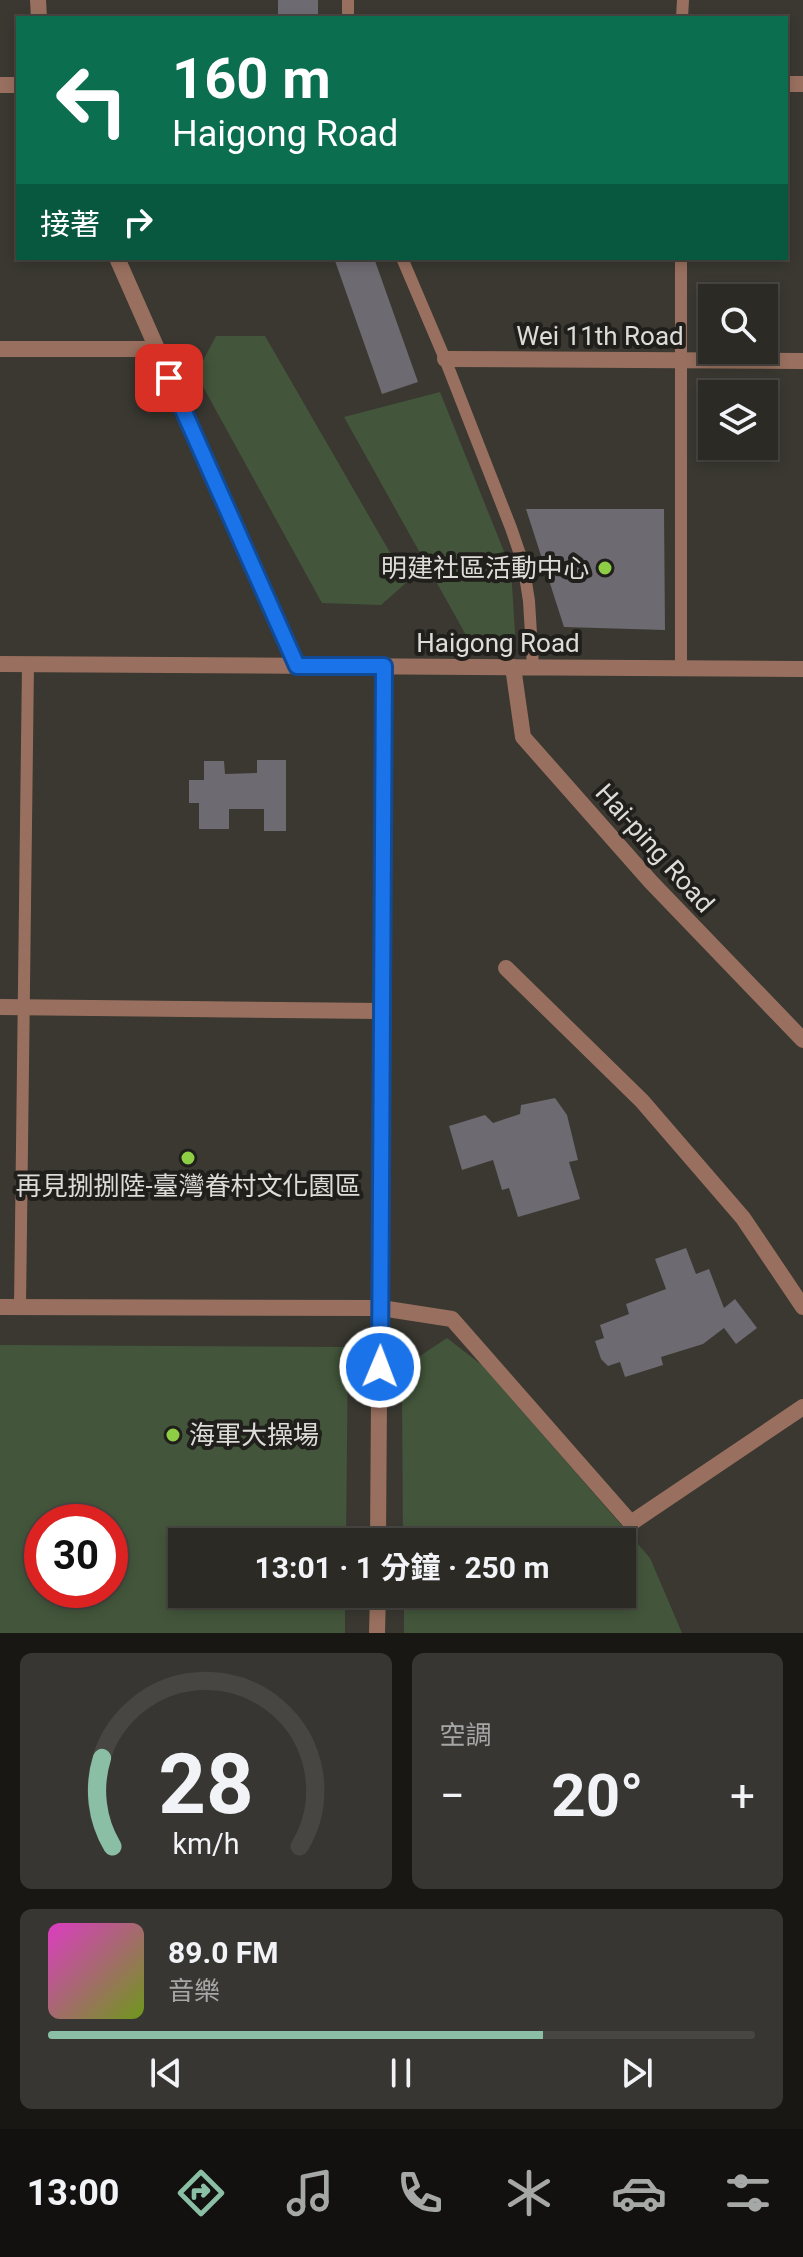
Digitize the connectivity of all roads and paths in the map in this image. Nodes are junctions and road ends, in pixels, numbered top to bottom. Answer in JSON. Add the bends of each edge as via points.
{"nodes":[{"id":1,"x":118,"y":260,"type":"edge"},
{"id":2,"x":403,"y":260,"type":"edge"},
{"id":3,"x":681,"y":260,"type":"edge"},
{"id":4,"x":0,"y":349,"type":"edge"},
{"id":5,"x":156,"y":349,"type":"junction"},
{"id":6,"x":445,"y":359,"type":"junction"},
{"id":7,"x":682,"y":361,"type":"junction"},
{"id":8,"x":803,"y":361,"type":"edge"},
{"id":9,"x":0,"y":664,"type":"edge"},
{"id":10,"x":28,"y":664,"type":"junction"},
{"id":11,"x":297,"y":666,"type":"junction"},
{"id":12,"x":384,"y":666,"type":"junction"},
{"id":13,"x":513,"y":667,"type":"junction"},
{"id":14,"x":533,"y":667,"type":"junction"},
{"id":15,"x":681,"y":667,"type":"junction"},
{"id":16,"x":803,"y":669,"type":"edge"},
{"id":17,"x":506,"y":968,"type":"dead end"},
{"id":18,"x":0,"y":1007,"type":"edge"},
{"id":19,"x":22,"y":1007,"type":"junction"},
{"id":20,"x":381,"y":1011,"type":"junction"},
{"id":21,"x":803,"y":1040,"type":"edge"},
{"id":22,"x":0,"y":1307,"type":"edge"},
{"id":23,"x":20,"y":1307,"type":"junction"},
{"id":24,"x":803,"y":1307,"type":"edge"},
{"id":25,"x":381,"y":1308,"type":"junction"},
{"id":26,"x":803,"y":1407,"type":"edge"},
{"id":27,"x":378,"y":1528,"type":"edge"},
{"id":28,"x":378,"y":1608,"type":"edge"},
{"id":29,"x":377,"y":1633,"type":"edge"}],
"edges":[{"from":1,"to":5,"type":"street"},
{"from":2,"to":6,"type":"lane"},
{"from":3,"to":7,"type":"lane"},
{"from":4,"to":5,"type":"street"},
{"from":5,"to":11,"type":"street"},
{"from":6,"to":7,"type":"street","name":"Wei 11th Road"},
{"from":6,"to":14,"type":"lane","via":[[523,563]]},
{"from":7,"to":8,"type":"street","name":"Wei 11th Road"},
{"from":7,"to":15,"type":"lane"},
{"from":9,"to":10,"type":"street","name":"Haigong Road"},
{"from":10,"to":11,"type":"street","name":"Haigong Road"},
{"from":10,"to":19,"type":"lane"},
{"from":11,"to":12,"type":"street","name":"Haigong Road"},
{"from":12,"to":13,"type":"street","name":"Haigong Road"},
{"from":12,"to":20,"type":"street"},
{"from":13,"to":14,"type":"street","name":"Haigong Road"},
{"from":13,"to":21,"type":"street","name":"Hai-ping Road","via":[[523,737],[651,882]]},
{"from":14,"to":15,"type":"street","name":"Haigong Road"},
{"from":15,"to":16,"type":"street","name":"Haigong Road"},
{"from":17,"to":24,"type":"street","via":[[642,1101],[743,1218]]},
{"from":18,"to":19,"type":"street"},
{"from":19,"to":20,"type":"street"},
{"from":19,"to":23,"type":"lane"},
{"from":20,"to":25,"type":"street"},
{"from":22,"to":23,"type":"street"},
{"from":23,"to":25,"type":"street"},
{"from":25,"to":26,"type":"street","via":[[452,1319],[631,1523]]},
{"from":25,"to":27,"type":"street"},
{"from":28,"to":29,"type":"street"}]}
